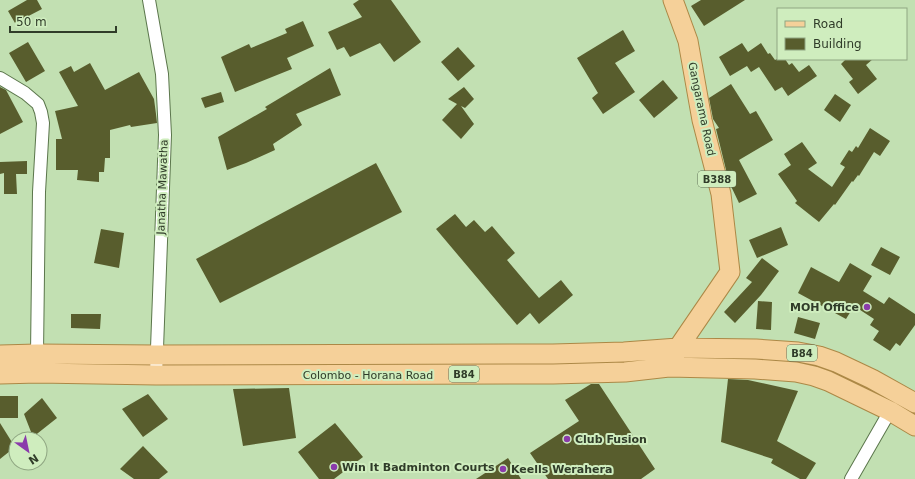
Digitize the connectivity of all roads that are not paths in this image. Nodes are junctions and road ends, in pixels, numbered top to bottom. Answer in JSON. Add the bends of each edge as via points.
{"nodes":[{"id":1,"x":149,"y":0,"type":"edge"},
{"id":2,"x":673,"y":0,"type":"edge"},
{"id":3,"x":0,"y":78,"type":"edge"},
{"id":4,"x":678,"y":348,"type":"junction"},
{"id":5,"x":37,"y":354,"type":"junction"},
{"id":6,"x":471,"y":354,"type":"junction"},
{"id":7,"x":0,"y":355,"type":"edge"},
{"id":8,"x":156,"y":355,"type":"junction"},
{"id":9,"x":669,"y":367,"type":"junction"},
{"id":10,"x":0,"y":374,"type":"edge"},
{"id":11,"x":471,"y":374,"type":"junction"},
{"id":12,"x":156,"y":375,"type":"junction"},
{"id":13,"x":915,"y":403,"type":"edge"},
{"id":14,"x":890,"y":412,"type":"junction"},
{"id":15,"x":915,"y":426,"type":"edge"},
{"id":16,"x":851,"y":479,"type":"edge"}],
"edges":[{"from":1,"to":8,"type":"street","name":"Janatha Mawatha","via":[[162,74],[165,135]]},
{"from":2,"to":4,"type":"main road","name":"Gangarama Road","number":"B388","via":[[688,41],[702,120],[721,194],[730,272]]},
{"from":3,"to":5,"type":"street","via":[[38,104],[43,123],[39,192]]},
{"from":4,"to":6,"type":"main road","name":"Colombo - Horana Road","number":"B84","via":[[624,352]]},
{"from":4,"to":9,"type":"main road","name":"Gangarama Road"},
{"from":4,"to":13,"type":"main road","name":"Colombo - Horana Road","number":"B84","via":[[756,349],[819,356],[836,362]]},
{"from":5,"to":7,"type":"main road","name":"Colombo - Horana Road","number":"B84"},
{"from":5,"to":8,"type":"main road","name":"Colombo - Horana Road","number":"B84"},
{"from":6,"to":8,"type":"main road","name":"Colombo - Horana Road","number":"B84"},
{"from":6,"to":11,"type":"main road"},
{"from":8,"to":12,"type":"street","name":"Janatha Mawatha"},
{"from":9,"to":11,"type":"main road","name":"Colombo - Horana Road","number":"B84","via":[[625,372]]},
{"from":9,"to":14,"type":"main road","name":"Colombo - Horana Road","number":"B84","via":[[796,372],[828,381]]},
{"from":10,"to":12,"type":"main road","name":"Colombo - Horana Road","number":"B84"},
{"from":11,"to":12,"type":"main road","name":"Colombo - Horana Road","number":"B84"},
{"from":14,"to":15,"type":"main road","name":"Colombo - Horana Road","number":"B84"},
{"from":14,"to":16,"type":"street"}]}
